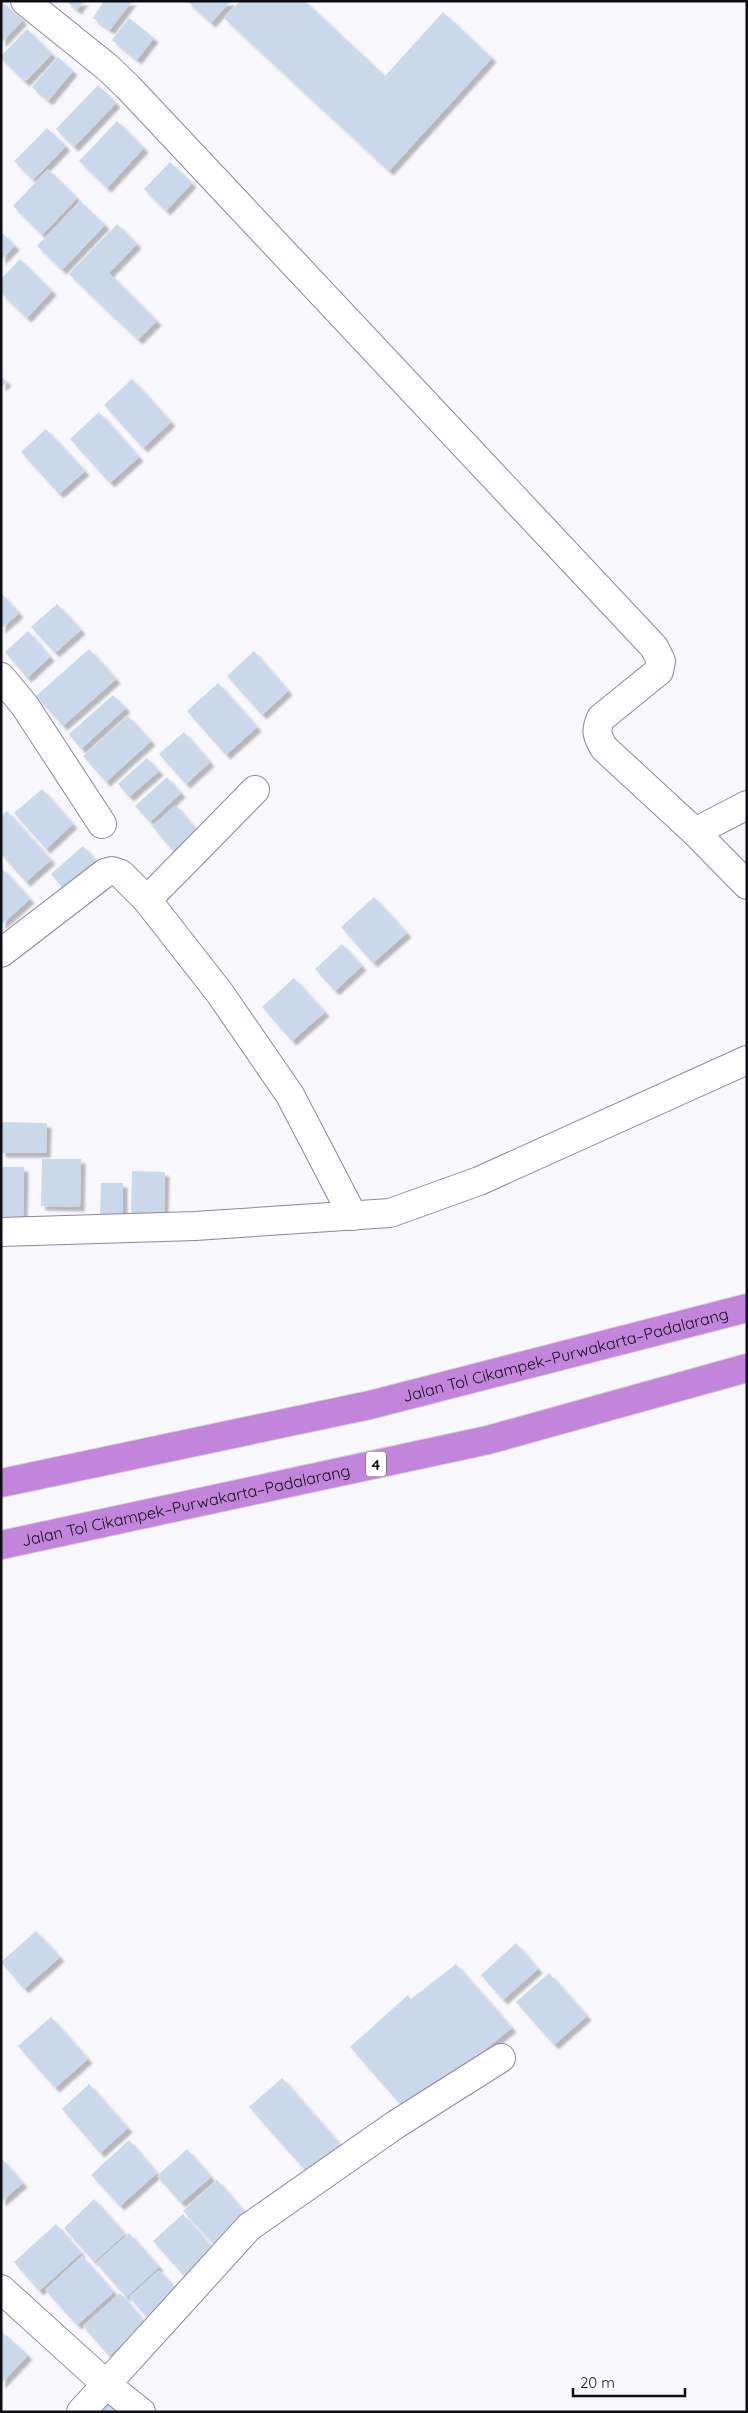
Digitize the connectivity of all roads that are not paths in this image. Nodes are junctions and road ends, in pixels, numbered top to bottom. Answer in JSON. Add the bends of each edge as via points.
{"nodes":[{"id":1,"x":25,"y":1,"type":"edge"},
{"id":2,"x":1,"y":677,"type":"edge"},
{"id":3,"x":255,"y":790,"type":"dead end"},
{"id":4,"x":747,"y":805,"type":"edge"},
{"id":5,"x":102,"y":824,"type":"dead end"},
{"id":6,"x":696,"y":832,"type":"junction"},
{"id":7,"x":747,"y":885,"type":"edge"},
{"id":8,"x":148,"y":900,"type":"junction"},
{"id":9,"x":1,"y":953,"type":"edge"},
{"id":10,"x":747,"y":1060,"type":"edge"},
{"id":11,"x":353,"y":1216,"type":"junction"},
{"id":12,"x":1,"y":1232,"type":"edge"},
{"id":13,"x":747,"y":1302,"type":"edge"},
{"id":14,"x":747,"y":1308,"type":"edge"},
{"id":15,"x":703,"y":1320,"type":"junction"},
{"id":16,"x":747,"y":1368,"type":"edge"},
{"id":17,"x":1,"y":1483,"type":"edge"},
{"id":18,"x":1,"y":1545,"type":"edge"},
{"id":19,"x":501,"y":2058,"type":"dead end"},
{"id":20,"x":1,"y":2289,"type":"edge"},
{"id":21,"x":107,"y":2385,"type":"junction"},
{"id":22,"x":80,"y":2412,"type":"edge"},
{"id":23,"x":141,"y":2412,"type":"edge"}],
"edges":[{"from":1,"to":6,"type":"street","via":[[128,87],[654,647],[661,661],[659,671],[601,718],[596,728],[604,748]]},
{"from":2,"to":5,"type":"street","via":[[25,706]]},
{"from":3,"to":8,"type":"street"},
{"from":4,"to":6,"type":"street"},
{"from":6,"to":7,"type":"street"},
{"from":8,"to":9,"type":"street","via":[[121,874],[109,872]]},
{"from":8,"to":11,"type":"street","via":[[219,992],[290,1095]]},
{"from":10,"to":11,"type":"street","via":[[479,1181],[390,1213]]},
{"from":11,"to":12,"type":"street","via":[[195,1226]]},
{"from":13,"to":15,"type":"highway"},
{"from":14,"to":15,"type":"highway","name":"Jalan Tol Cikampek–Purwakarta–Padalarang"},
{"from":15,"to":17,"type":"highway","name":"Jalan Tol Cikampek–Purwakarta–Padalarang","via":[[370,1405]]},
{"from":16,"to":18,"type":"highway","name":"Jalan Tol Cikampek–Purwakarta–Padalarang","number":"4","via":[[488,1440]]},
{"from":19,"to":21,"type":"street","via":[[395,2125],[249,2228]]},
{"from":20,"to":21,"type":"street"},
{"from":21,"to":22,"type":"street"},
{"from":21,"to":23,"type":"street"}]}
